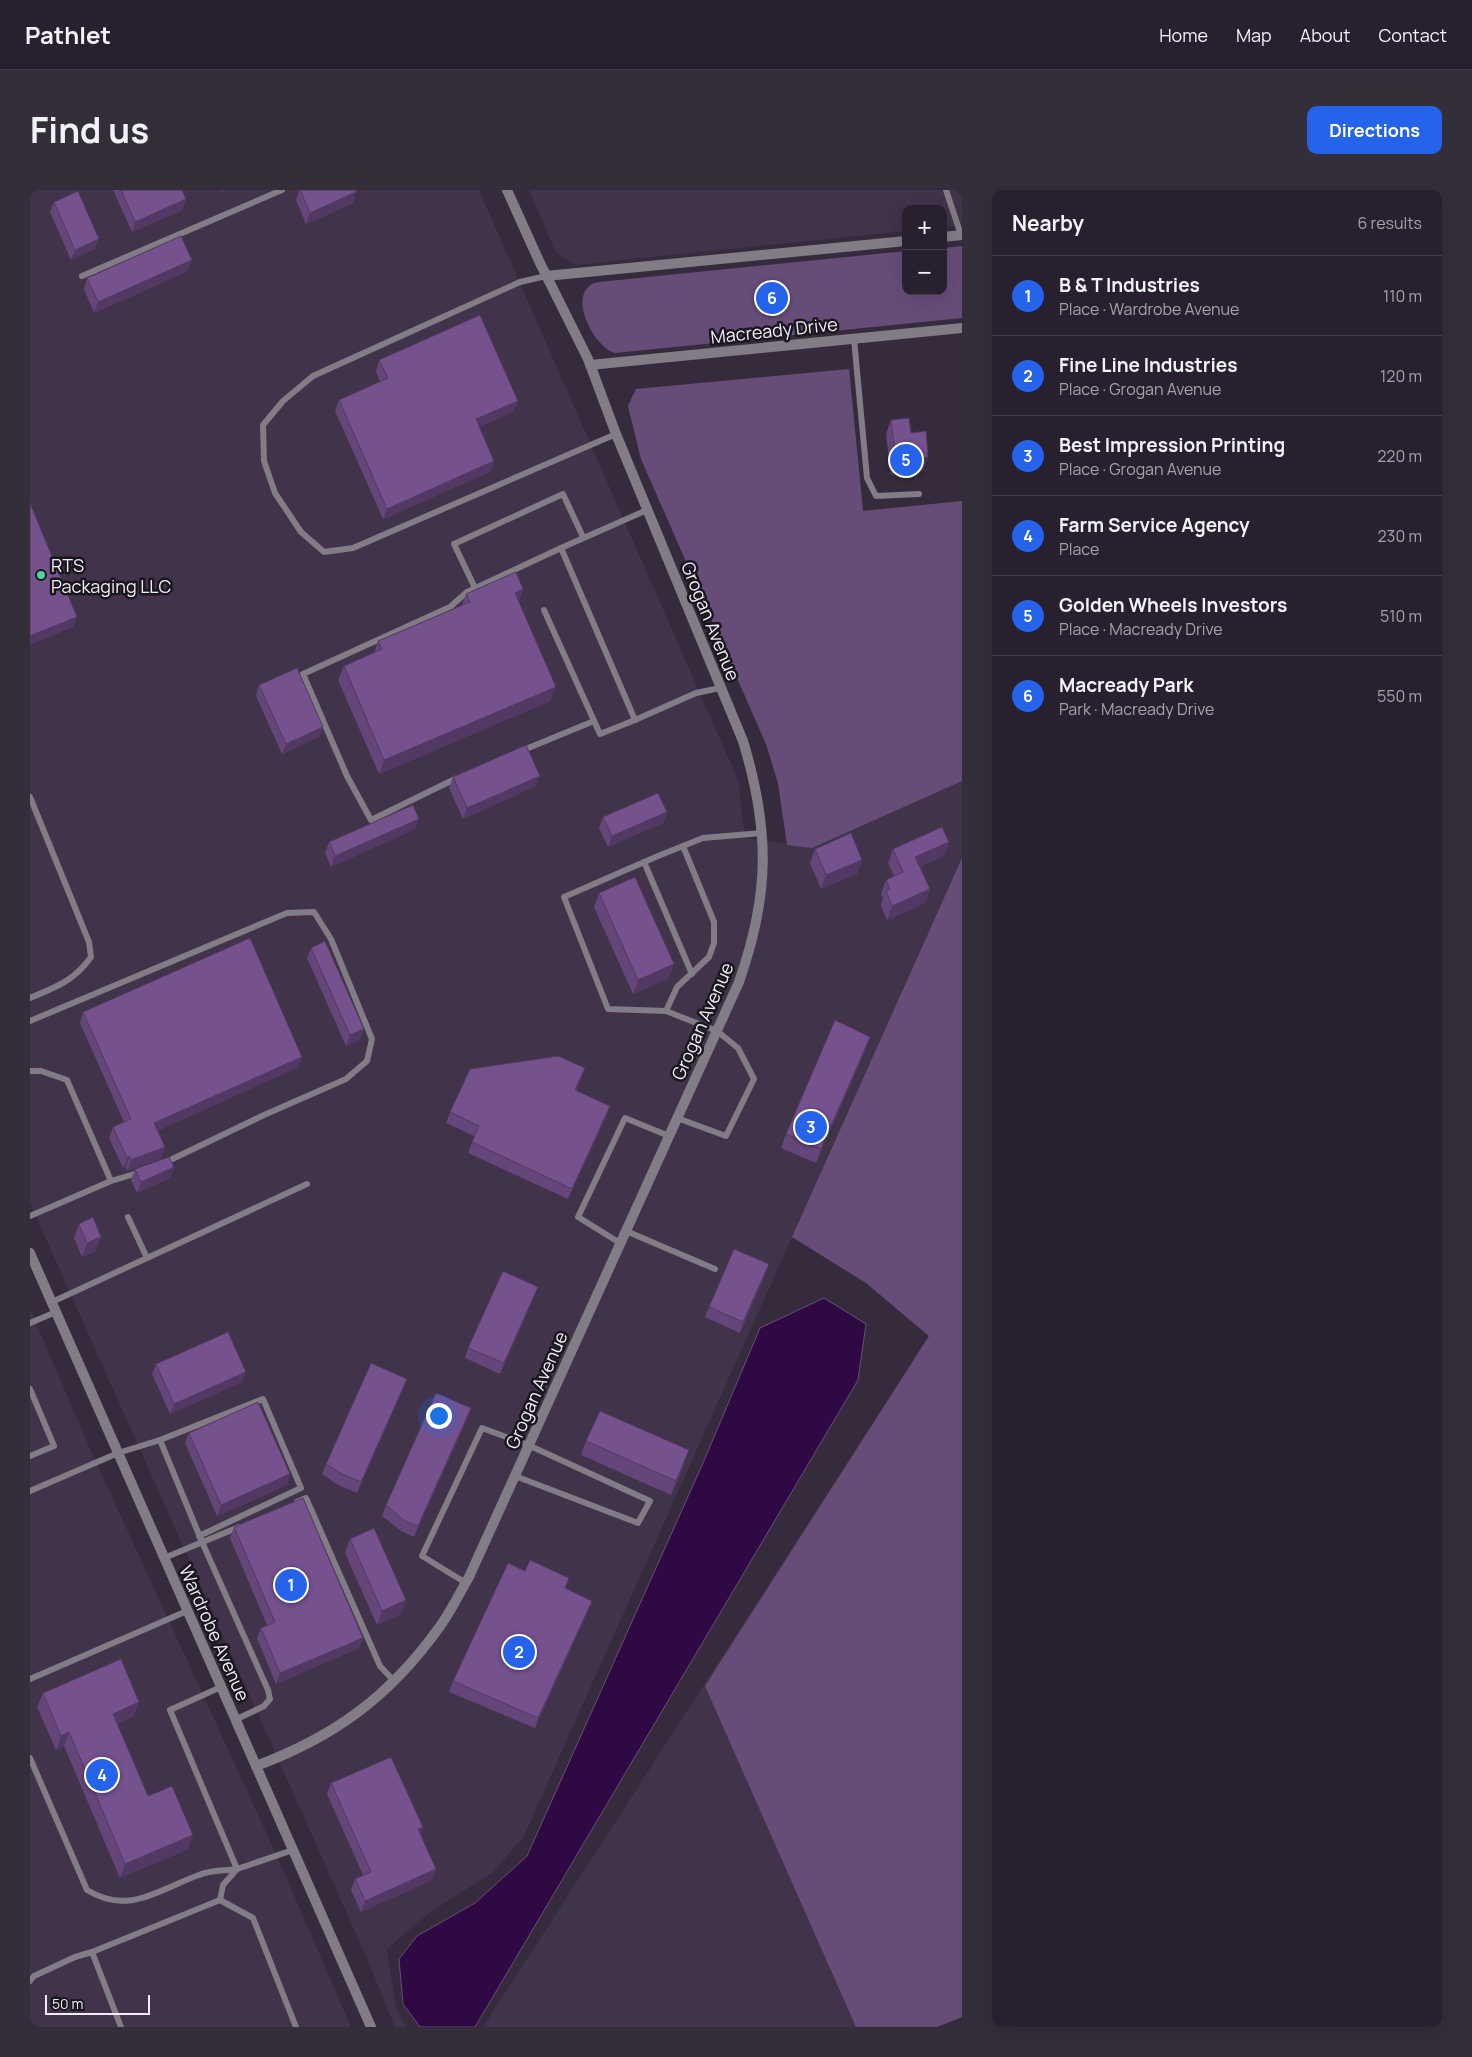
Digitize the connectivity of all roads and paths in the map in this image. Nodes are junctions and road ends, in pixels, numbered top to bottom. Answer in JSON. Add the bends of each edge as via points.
{"nodes":[{"id":1,"x":282,"y":190,"type":"edge"},
{"id":2,"x":507,"y":190,"type":"edge"},
{"id":3,"x":946,"y":190,"type":"edge"},
{"id":4,"x":962,"y":235,"type":"edge"},
{"id":5,"x":947,"y":237,"type":"edge"},
{"id":6,"x":902,"y":241,"type":"edge"},
{"id":7,"x":82,"y":276,"type":"dead end"},
{"id":8,"x":546,"y":276,"type":"junction"},
{"id":9,"x":962,"y":328,"type":"edge"},
{"id":10,"x":854,"y":339,"type":"junction"},
{"id":11,"x":590,"y":365,"type":"junction"},
{"id":12,"x":616,"y":434,"type":"junction"},
{"id":13,"x":918,"y":494,"type":"dead end"},
{"id":14,"x":647,"y":510,"type":"junction"},
{"id":15,"x":584,"y":537,"type":"junction"},
{"id":16,"x":561,"y":548,"type":"junction"},
{"id":17,"x":475,"y":588,"type":"junction"},
{"id":18,"x":544,"y":610,"type":"dead end"},
{"id":19,"x":720,"y":688,"type":"junction"},
{"id":20,"x":635,"y":720,"type":"junction"},
{"id":21,"x":594,"y":721,"type":"junction"},
{"id":22,"x":515,"y":754,"type":"edge"},
{"id":23,"x":462,"y":775,"type":"edge"},
{"id":24,"x":30,"y":796,"type":"edge"},
{"id":25,"x":762,"y":833,"type":"junction"},
{"id":26,"x":683,"y":846,"type":"junction"},
{"id":27,"x":644,"y":862,"type":"junction"},
{"id":28,"x":692,"y":974,"type":"junction"},
{"id":29,"x":30,"y":998,"type":"edge"},
{"id":30,"x":666,"y":1011,"type":"junction"},
{"id":31,"x":30,"y":1020,"type":"edge"},
{"id":32,"x":716,"y":1031,"type":"junction"},
{"id":33,"x":30,"y":1070,"type":"edge"},
{"id":34,"x":677,"y":1118,"type":"junction"},
{"id":35,"x":668,"y":1136,"type":"junction"},
{"id":36,"x":158,"y":1165,"type":"edge"},
{"id":37,"x":150,"y":1169,"type":"edge"},
{"id":38,"x":111,"y":1181,"type":"junction"},
{"id":39,"x":307,"y":1184,"type":"dead end"},
{"id":40,"x":30,"y":1216,"type":"edge"},
{"id":41,"x":128,"y":1217,"type":"dead end"},
{"id":42,"x":626,"y":1231,"type":"junction"},
{"id":43,"x":620,"y":1243,"type":"junction"},
{"id":44,"x":30,"y":1253,"type":"edge"},
{"id":45,"x":147,"y":1258,"type":"junction"},
{"id":46,"x":715,"y":1269,"type":"dead end"},
{"id":47,"x":52,"y":1302,"type":"junction"},
{"id":48,"x":56,"y":1312,"type":"junction"},
{"id":49,"x":30,"y":1324,"type":"edge"},
{"id":50,"x":30,"y":1389,"type":"edge"},
{"id":51,"x":160,"y":1440,"type":"junction"},
{"id":52,"x":528,"y":1445,"type":"junction"},
{"id":53,"x":118,"y":1453,"type":"junction"},
{"id":54,"x":30,"y":1456,"type":"edge"},
{"id":55,"x":515,"y":1476,"type":"junction"},
{"id":56,"x":30,"y":1491,"type":"edge"},
{"id":57,"x":288,"y":1506,"type":"edge"},
{"id":58,"x":242,"y":1526,"type":"edge"},
{"id":59,"x":201,"y":1539,"type":"junction"},
{"id":60,"x":164,"y":1558,"type":"junction"},
{"id":61,"x":466,"y":1582,"type":"junction"},
{"id":62,"x":187,"y":1611,"type":"junction"},
{"id":63,"x":30,"y":1679,"type":"edge"},
{"id":64,"x":394,"y":1681,"type":"junction"},
{"id":65,"x":221,"y":1687,"type":"junction"},
{"id":66,"x":235,"y":1720,"type":"junction"},
{"id":67,"x":30,"y":1758,"type":"edge"},
{"id":68,"x":256,"y":1766,"type":"junction"},
{"id":69,"x":293,"y":1850,"type":"junction"},
{"id":70,"x":237,"y":1869,"type":"junction"},
{"id":71,"x":220,"y":1900,"type":"junction"},
{"id":72,"x":92,"y":1952,"type":"junction"},
{"id":73,"x":30,"y":1981,"type":"edge"},
{"id":74,"x":121,"y":2027,"type":"edge"},
{"id":75,"x":296,"y":2027,"type":"edge"},
{"id":76,"x":371,"y":2027,"type":"edge"}],
"edges":[{"from":1,"to":7,"type":"lane"},
{"from":2,"to":8,"type":"street","name":"Grogan Avenue"},
{"from":3,"to":4,"type":"lane"},
{"from":4,"to":5,"type":"street"},
{"from":6,"to":8,"type":"street"},
{"from":8,"to":11,"type":"street","name":"Grogan Avenue"},
{"from":8,"to":12,"type":"lane","via":[[520,282],[313,376],[283,401],[263,425],[264,461],[275,493],[301,532],[324,552],[353,548]]},
{"from":9,"to":10,"type":"street","name":"Macready Drive"},
{"from":10,"to":11,"type":"street","name":"Macready Drive"},
{"from":10,"to":13,"type":"lane","via":[[868,478],[876,496]]},
{"from":11,"to":12,"type":"street","name":"Grogan Avenue"},
{"from":12,"to":14,"type":"street","name":"Grogan Avenue"},
{"from":14,"to":15,"type":"lane"},
{"from":14,"to":19,"type":"street","name":"Grogan Avenue"},
{"from":15,"to":16,"type":"lane"},
{"from":15,"to":17,"type":"lane","via":[[563,494],[454,544]]},
{"from":16,"to":17,"type":"lane"},
{"from":16,"to":20,"type":"lane"},
{"from":17,"to":23,"type":"lane","via":[[450,607],[303,674],[347,776],[371,820]]},
{"from":18,"to":21,"type":"lane"},
{"from":19,"to":20,"type":"lane","via":[[696,693]]},
{"from":19,"to":25,"type":"street","name":"Grogan Avenue","via":[[751,768]]},
{"from":20,"to":21,"type":"lane","via":[[600,734]]},
{"from":21,"to":22,"type":"lane"},
{"from":24,"to":29,"type":"lane","via":[[89,942],[91,957],[67,982]]},
{"from":25,"to":26,"type":"lane","via":[[703,838]]},
{"from":25,"to":32,"type":"street","name":"Grogan Avenue","via":[[763,880],[752,944],[739,982]]},
{"from":26,"to":27,"type":"lane"},
{"from":26,"to":28,"type":"lane","via":[[714,922],[714,943],[709,957]]},
{"from":27,"to":28,"type":"lane"},
{"from":27,"to":30,"type":"lane","via":[[564,897],[608,1009]]},
{"from":28,"to":30,"type":"lane","via":[[677,987]]},
{"from":30,"to":32,"type":"lane"},
{"from":31,"to":36,"type":"lane","via":[[287,913],[314,912],[330,939],[372,1039],[367,1062],[346,1079]]},
{"from":32,"to":34,"type":"street","name":"Grogan Avenue"},
{"from":32,"to":34,"type":"lane","via":[[738,1048],[754,1079],[726,1136]]},
{"from":33,"to":38,"type":"lane","via":[[67,1080]]},
{"from":34,"to":35,"type":"street","name":"Grogan Avenue"},
{"from":35,"to":42,"type":"street","name":"Grogan Avenue"},
{"from":35,"to":43,"type":"lane","via":[[625,1118],[578,1217]]},
{"from":37,"to":38,"type":"lane"},
{"from":38,"to":40,"type":"lane"},
{"from":39,"to":45,"type":"lane"},
{"from":41,"to":45,"type":"lane"},
{"from":42,"to":43,"type":"street","name":"Grogan Avenue"},
{"from":42,"to":46,"type":"lane"},
{"from":43,"to":52,"type":"street","name":"Grogan Avenue"},
{"from":44,"to":47,"type":"street","name":"Wardrobe Avenue"},
{"from":45,"to":47,"type":"lane"},
{"from":47,"to":48,"type":"street","name":"Wardrobe Avenue"},
{"from":48,"to":49,"type":"lane"},
{"from":48,"to":53,"type":"street","name":"Wardrobe Avenue"},
{"from":50,"to":54,"type":"lane","via":[[54,1446]]},
{"from":51,"to":53,"type":"lane"},
{"from":51,"to":59,"type":"lane"},
{"from":51,"to":59,"type":"lane","via":[[263,1399],[301,1488]]},
{"from":52,"to":55,"type":"street","name":"Grogan Avenue"},
{"from":52,"to":55,"type":"lane","via":[[650,1502],[638,1524]]},
{"from":52,"to":61,"type":"lane","via":[[482,1428],[422,1556]]},
{"from":53,"to":56,"type":"lane"},
{"from":53,"to":60,"type":"street","name":"Wardrobe Avenue"},
{"from":55,"to":61,"type":"street","name":"Grogan Avenue"},
{"from":57,"to":64,"type":"lane","via":[[306,1498],[380,1666]]},
{"from":58,"to":59,"type":"lane"},
{"from":59,"to":60,"type":"lane"},
{"from":59,"to":66,"type":"lane","via":[[270,1699],[264,1706]]},
{"from":60,"to":62,"type":"street","name":"Wardrobe Avenue"},
{"from":61,"to":64,"type":"street","name":"Grogan Avenue","via":[[439,1628]]},
{"from":62,"to":63,"type":"lane"},
{"from":62,"to":65,"type":"street","name":"Wardrobe Avenue"},
{"from":64,"to":68,"type":"street","name":"Grogan Avenue","via":[[339,1726],[304,1746]]},
{"from":65,"to":66,"type":"street","name":"Wardrobe Avenue"},
{"from":65,"to":70,"type":"lane","via":[[170,1710]]},
{"from":66,"to":68,"type":"street","name":"Wardrobe Avenue"},
{"from":67,"to":70,"type":"lane","via":[[86,1890],[99,1898],[119,1902],[146,1898],[201,1874]]},
{"from":68,"to":69,"type":"street","name":"Wardrobe Avenue"},
{"from":69,"to":70,"type":"lane"},
{"from":69,"to":76,"type":"street","name":"Wardrobe Avenue"},
{"from":70,"to":71,"type":"lane","via":[[223,1885]]},
{"from":71,"to":72,"type":"lane"},
{"from":71,"to":75,"type":"lane","via":[[253,1918]]},
{"from":72,"to":73,"type":"lane","via":[[34,1976]]},
{"from":72,"to":74,"type":"lane"}]}
